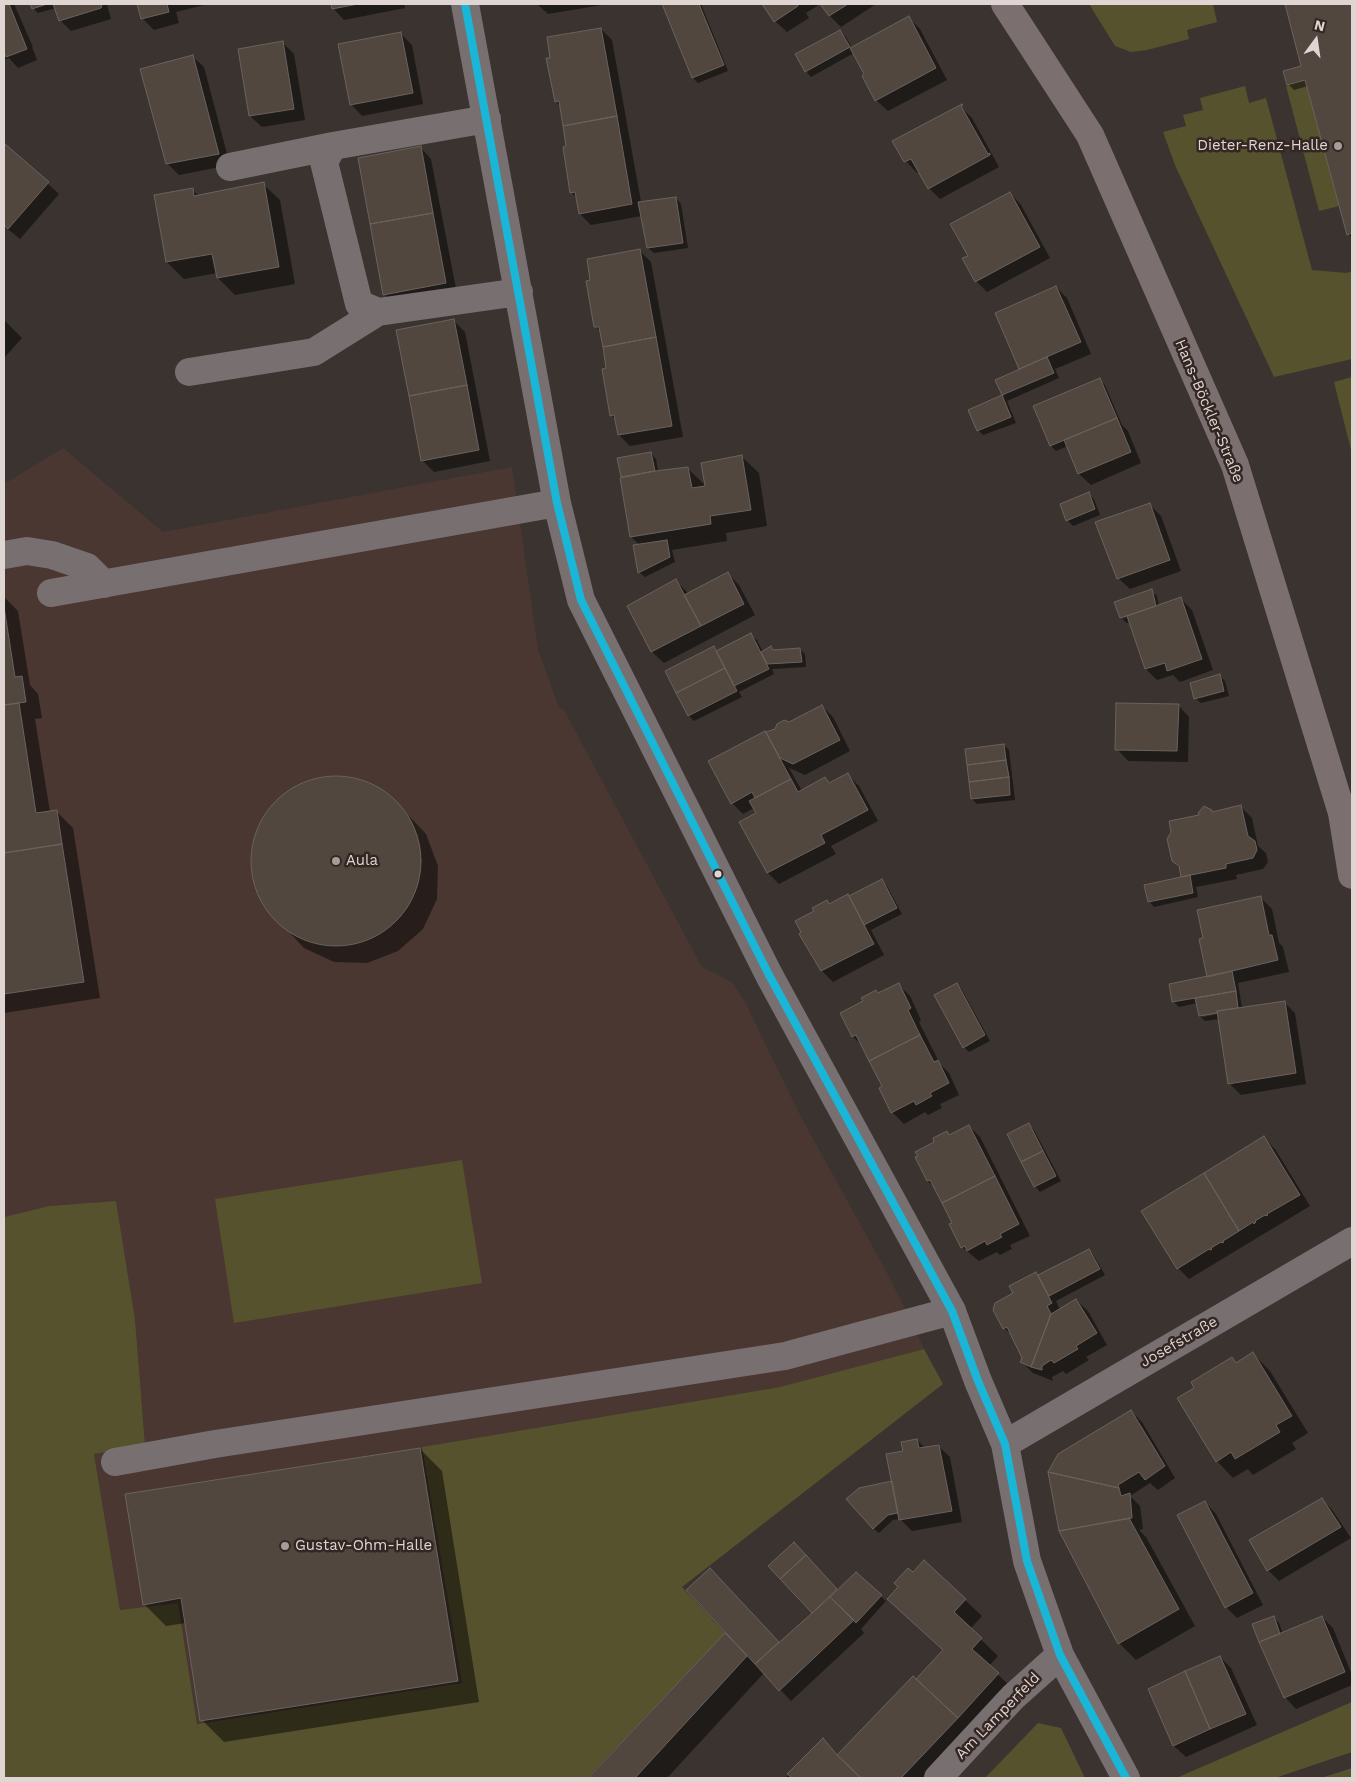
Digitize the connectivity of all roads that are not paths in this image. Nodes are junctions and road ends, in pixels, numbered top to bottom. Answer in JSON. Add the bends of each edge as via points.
{"nodes":[{"id":1,"x":465,"y":4,"type":"edge"},
{"id":2,"x":1005,"y":4,"type":"edge"},
{"id":3,"x":486,"y":119,"type":"junction"},
{"id":4,"x":333,"y":146,"type":"junction"},
{"id":5,"x":230,"y":167,"type":"dead end"},
{"id":6,"x":518,"y":292,"type":"junction"},
{"id":7,"x":378,"y":312,"type":"junction"},
{"id":8,"x":189,"y":372,"type":"dead end"},
{"id":9,"x":558,"y":503,"type":"junction"},
{"id":10,"x":4,"y":555,"type":"edge"},
{"id":11,"x":104,"y":584,"type":"junction"},
{"id":12,"x":51,"y":594,"type":"dead end"},
{"id":13,"x":1352,"y":875,"type":"edge"},
{"id":14,"x":1352,"y":1241,"type":"edge"},
{"id":15,"x":952,"y":1311,"type":"junction"},
{"id":16,"x":1005,"y":1444,"type":"junction"},
{"id":17,"x":115,"y":1462,"type":"dead end"},
{"id":18,"x":1060,"y":1655,"type":"junction"},
{"id":19,"x":938,"y":1778,"type":"edge"},
{"id":20,"x":1126,"y":1778,"type":"edge"}],
"edges":[{"from":1,"to":3,"type":"street"},
{"from":2,"to":13,"type":"main road","name":"Hans-Böckler-Straße","via":[[1090,135],[1234,465],[1342,813]]},
{"from":3,"to":4,"type":"street"},
{"from":3,"to":6,"type":"street"},
{"from":4,"to":5,"type":"street"},
{"from":4,"to":7,"type":"street","via":[[324,162],[359,304]]},
{"from":6,"to":7,"type":"street"},
{"from":6,"to":9,"type":"street"},
{"from":7,"to":8,"type":"street","via":[[314,352]]},
{"from":9,"to":11,"type":"street"},
{"from":9,"to":15,"type":"street","via":[[581,600],[615,671],[769,975]]},
{"from":10,"to":11,"type":"street","via":[[28,551],[52,555],[87,566]]},
{"from":11,"to":12,"type":"street"},
{"from":14,"to":16,"type":"street","name":"Josefstraße"},
{"from":15,"to":16,"type":"street"},
{"from":15,"to":17,"type":"street","via":[[786,1356]]},
{"from":16,"to":18,"type":"street","via":[[1027,1561]]},
{"from":18,"to":19,"type":"street","name":"Am Lamperfeld","via":[[1013,1697]]},
{"from":18,"to":20,"type":"street"}]}
